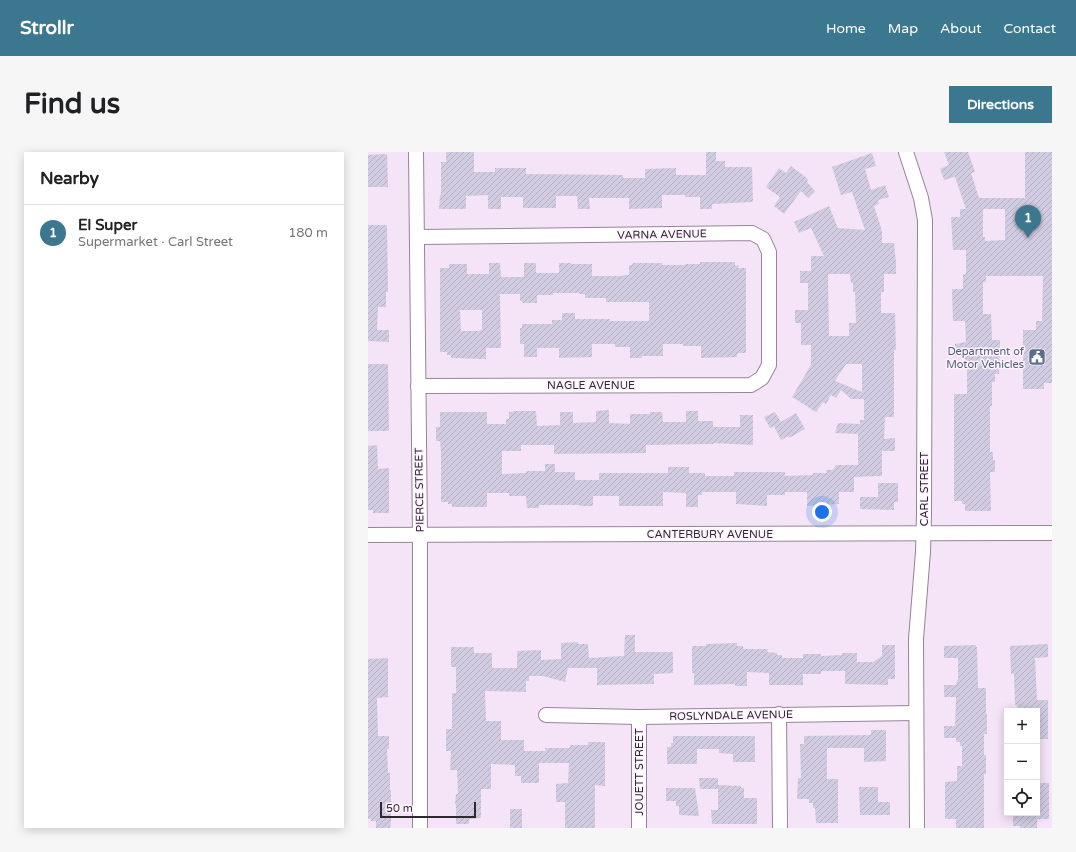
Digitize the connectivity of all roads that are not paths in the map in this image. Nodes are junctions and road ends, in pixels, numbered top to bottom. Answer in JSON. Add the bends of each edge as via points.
{"nodes":[{"id":1,"x":416,"y":152,"type":"edge"},
{"id":2,"x":906,"y":152,"type":"edge"},
{"id":3,"x":417,"y":237,"type":"junction"},
{"id":4,"x":762,"y":378,"type":"joint"},
{"id":5,"x":418,"y":386,"type":"junction"},
{"id":6,"x":1052,"y":533,"type":"edge"},
{"id":7,"x":924,"y":534,"type":"junction"},
{"id":8,"x":368,"y":535,"type":"edge"},
{"id":9,"x":420,"y":535,"type":"junction"},
{"id":10,"x":916,"y":713,"type":"junction"},
{"id":11,"x":779,"y":714,"type":"junction"},
{"id":12,"x":546,"y":715,"type":"dead end"},
{"id":13,"x":639,"y":717,"type":"junction"},
{"id":14,"x":420,"y":828,"type":"edge"},
{"id":15,"x":639,"y":828,"type":"edge"},
{"id":16,"x":780,"y":828,"type":"edge"},
{"id":17,"x":917,"y":828,"type":"edge"}],
"edges":[{"from":1,"to":3,"type":"street","name":"PIERCE STREET"},
{"from":2,"to":7,"type":"street","name":"CARL STREET","via":[[925,220]]},
{"from":3,"to":4,"type":"street","name":"VARNA AVENUE","via":[[752,233],[763,239],[769,252],[769,365]]},
{"from":3,"to":5,"type":"street","name":"PIERCE STREET"},
{"from":4,"to":5,"type":"street","name":"NAGLE AVENUE","via":[[751,385]]},
{"from":5,"to":9,"type":"street","name":"PIERCE STREET"},
{"from":6,"to":7,"type":"street","name":"CANTERBURY AVENUE"},
{"from":7,"to":9,"type":"street","name":"CANTERBURY AVENUE"},
{"from":7,"to":10,"type":"street","name":"CARL STREET","via":[[916,639]]},
{"from":8,"to":9,"type":"street","name":"CANTERBURY AVENUE"},
{"from":9,"to":14,"type":"street","name":"PIERCE STREET"},
{"from":10,"to":11,"type":"street","name":"ROSLYNDALE AVENUE"},
{"from":10,"to":17,"type":"street","name":"CARL STREET"},
{"from":11,"to":13,"type":"street","name":"ROSLYNDALE AVENUE"},
{"from":11,"to":16,"type":"street"},
{"from":12,"to":13,"type":"street","name":"ROSLYNDALE AVENUE"},
{"from":13,"to":15,"type":"street","name":"JOUETT STREET"}]}
